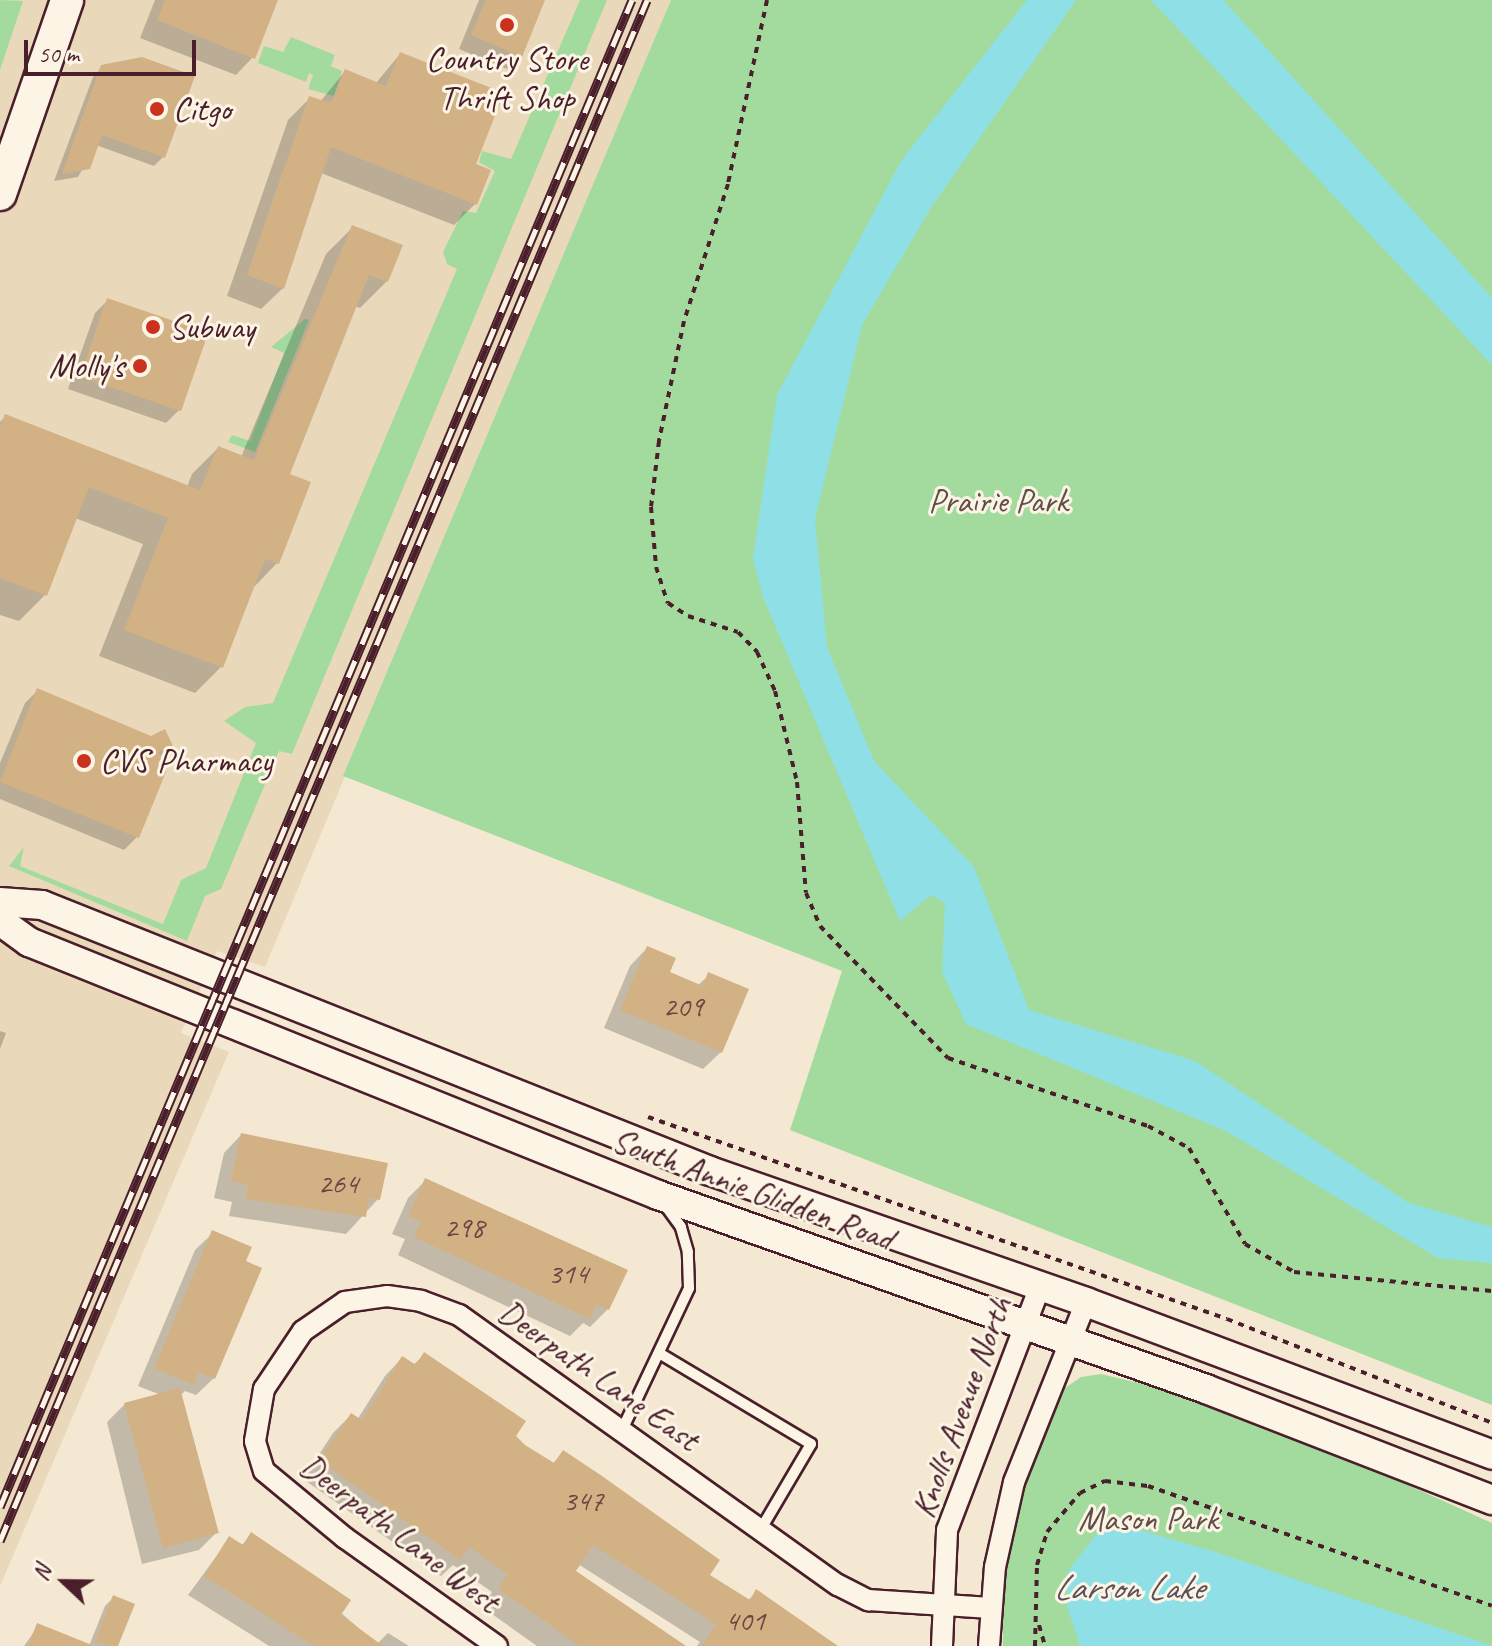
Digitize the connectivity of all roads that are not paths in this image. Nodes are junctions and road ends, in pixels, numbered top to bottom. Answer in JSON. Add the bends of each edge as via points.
{"nodes":[{"id":1,"x":67,"y":0,"type":"edge"},
{"id":2,"x":0,"y":194,"type":"edge"},
{"id":3,"x":0,"y":902,"type":"edge"},
{"id":4,"x":0,"y":921,"type":"edge"},
{"id":5,"x":658,"y":1195,"type":"junction"},
{"id":6,"x":1040,"y":1286,"type":"junction"},
{"id":7,"x":1086,"y":1302,"type":"junction"},
{"id":8,"x":1025,"y":1325,"type":"junction"},
{"id":9,"x":1068,"y":1343,"type":"junction"},
{"id":10,"x":659,"y":1353,"type":"junction"},
{"id":11,"x":622,"y":1430,"type":"junction"},
{"id":12,"x":1492,"y":1455,"type":"edge"},
{"id":13,"x":264,"y":1471,"type":"joint"},
{"id":14,"x":1492,"y":1500,"type":"edge"},
{"id":15,"x":761,"y":1529,"type":"junction"},
{"id":16,"x":941,"y":1604,"type":"junction"},
{"id":17,"x":991,"y":1608,"type":"junction"},
{"id":18,"x":497,"y":1646,"type":"edge"},
{"id":19,"x":942,"y":1646,"type":"edge"},
{"id":20,"x":989,"y":1646,"type":"edge"}],
"edges":[{"from":1,"to":2,"type":"main road"},
{"from":3,"to":6,"type":"main road","name":"South Annie Glidden Road","via":[[42,905],[710,1171]]},
{"from":4,"to":5,"type":"main road","name":"South Annie Glidden Road","via":[[29,942]]},
{"from":5,"to":8,"type":"main road","name":"South Annie Glidden Road"},
{"from":5,"to":10,"type":"lane","via":[[681,1227],[691,1273]]},
{"from":6,"to":7,"type":"main road","name":"South Annie Glidden Road"},
{"from":6,"to":8,"type":"street","name":"Knolls Avenue North"},
{"from":7,"to":9,"type":"street"},
{"from":7,"to":12,"type":"main road","name":"South Annie Glidden Road"},
{"from":8,"to":9,"type":"main road","name":"South Annie Glidden Road"},
{"from":8,"to":16,"type":"street","name":"Knolls Avenue North","via":[[955,1500],[942,1562]]},
{"from":9,"to":14,"type":"main road","name":"South Annie Glidden Road","via":[[1220,1394]]},
{"from":9,"to":17,"type":"street","via":[[1014,1482]]},
{"from":10,"to":11,"type":"lane"},
{"from":10,"to":15,"type":"lane","via":[[811,1444]]},
{"from":11,"to":13,"type":"street","name":"Deerpath Lane East","via":[[459,1315],[387,1296],[345,1302],[303,1331],[264,1389],[255,1441]]},
{"from":11,"to":15,"type":"street","name":"Deerpath Lane East"},
{"from":13,"to":18,"type":"street","name":"Deerpath Lane West","via":[[345,1538]]},
{"from":15,"to":16,"type":"street","name":"Deerpath Lane East","via":[[868,1600]]},
{"from":16,"to":17,"type":"street","name":"Deerpath Lane East"},
{"from":16,"to":19,"type":"street","name":"Knolls Avenue North"},
{"from":17,"to":20,"type":"street"}]}
